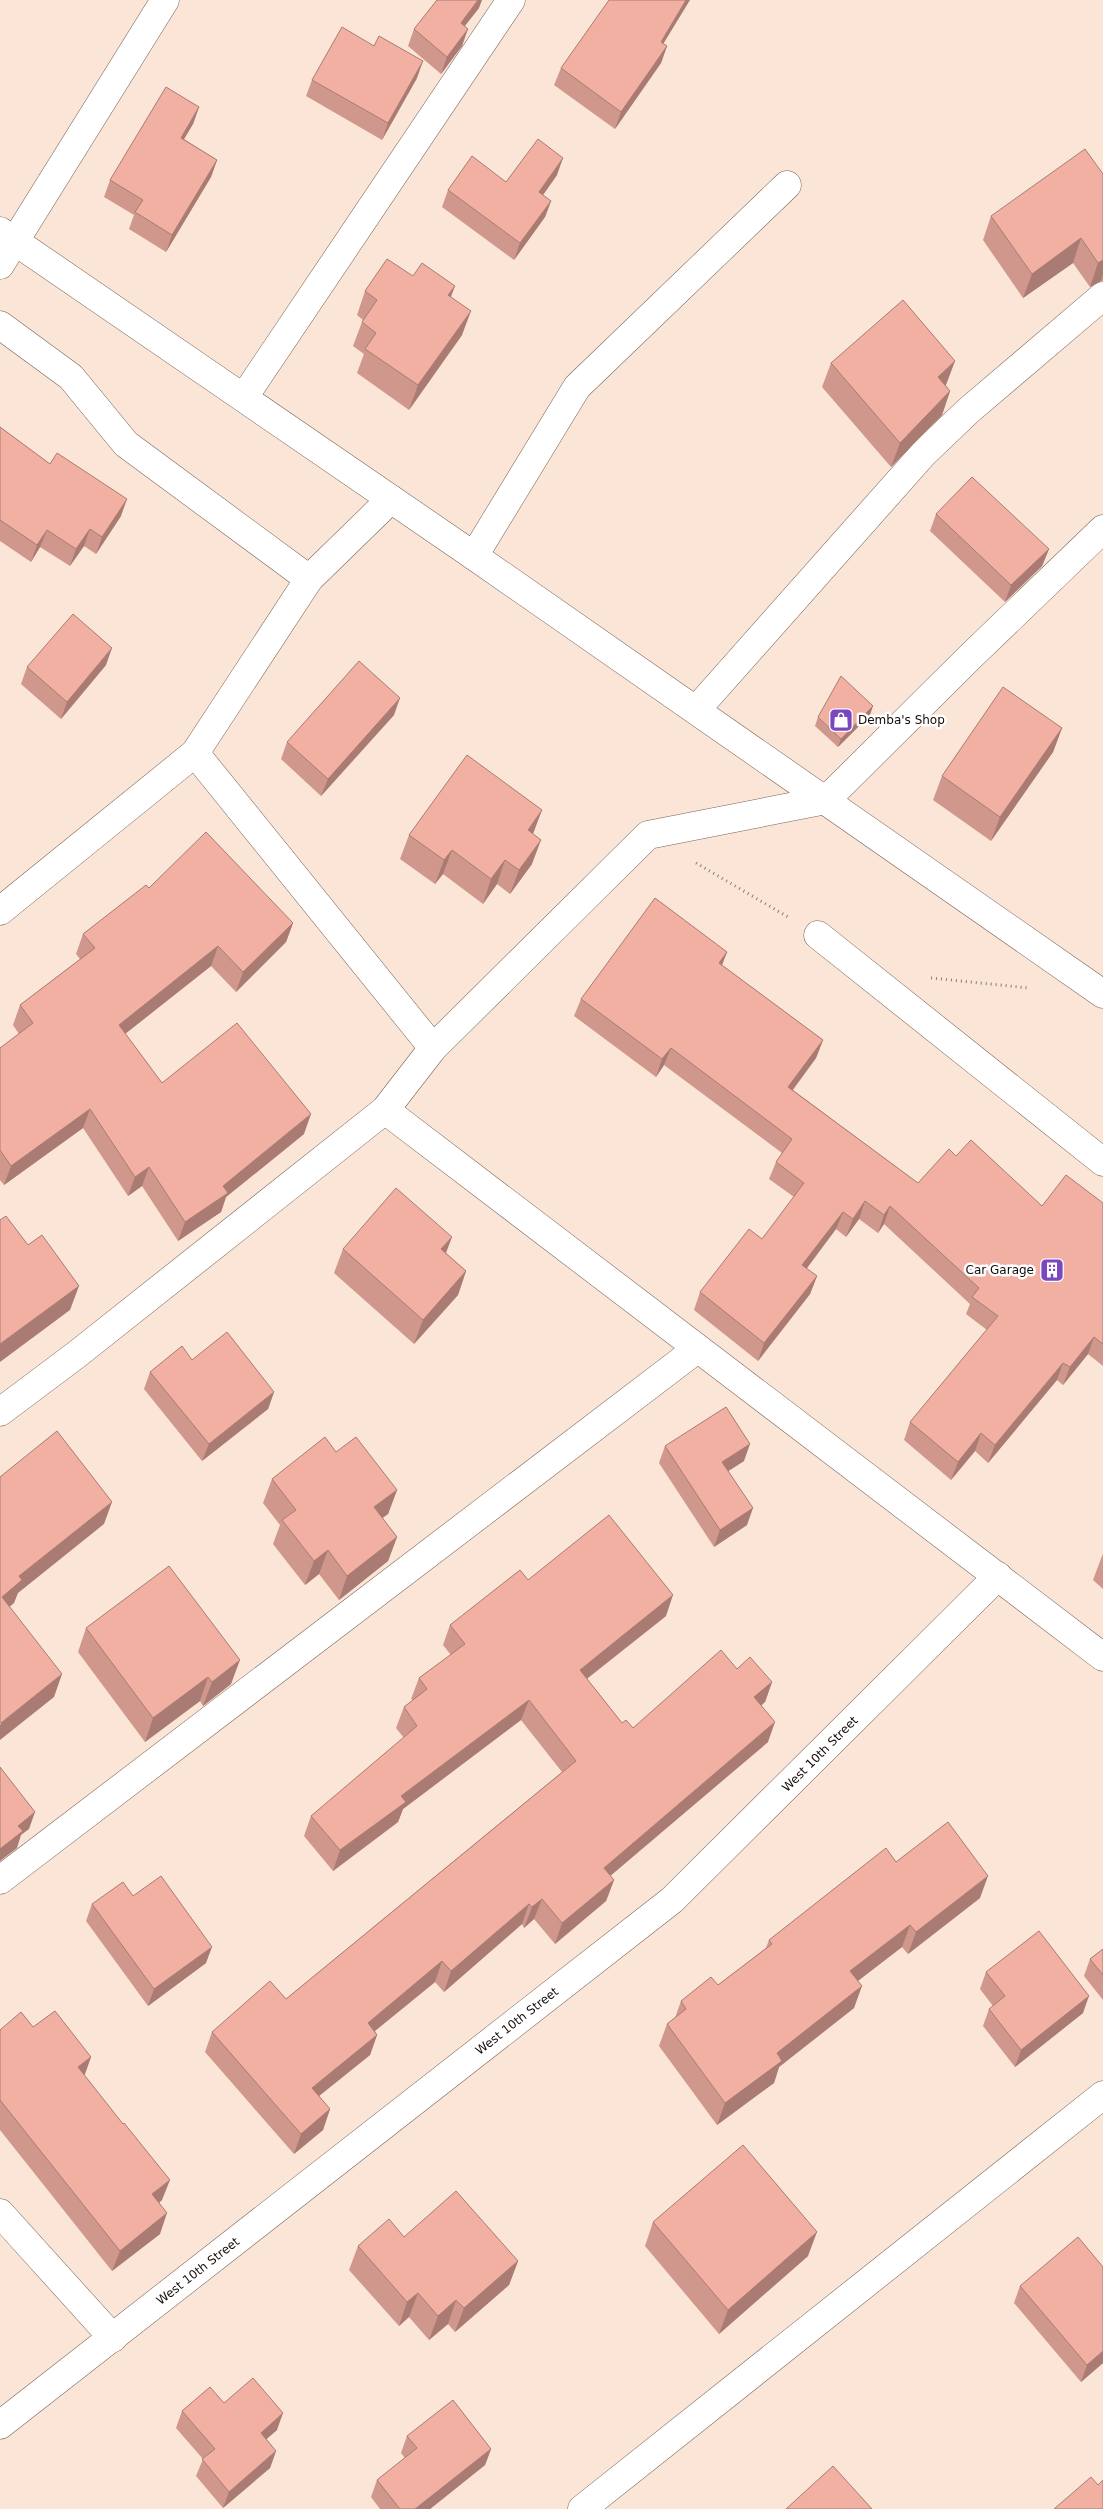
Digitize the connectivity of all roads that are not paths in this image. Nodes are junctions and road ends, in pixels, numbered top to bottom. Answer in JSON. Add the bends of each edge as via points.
{"nodes":[{"id":1,"x":165,"y":0,"type":"edge"},
{"id":2,"x":511,"y":0,"type":"edge"},
{"id":3,"x":787,"y":185,"type":"dead end"},
{"id":4,"x":8,"y":237,"type":"edge"},
{"id":5,"x":0,"y":265,"type":"edge"},
{"id":6,"x":1103,"y":296,"type":"edge"},
{"id":7,"x":0,"y":324,"type":"edge"},
{"id":8,"x":244,"y":397,"type":"junction"},
{"id":9,"x":392,"y":499,"type":"junction"},
{"id":10,"x":1103,"y":529,"type":"edge"},
{"id":11,"x":474,"y":556,"type":"junction"},
{"id":12,"x":309,"y":578,"type":"junction"},
{"id":13,"x":696,"y":710,"type":"junction"},
{"id":14,"x":195,"y":753,"type":"junction"},
{"id":15,"x":826,"y":800,"type":"junction"},
{"id":16,"x":0,"y":911,"type":"edge"},
{"id":17,"x":818,"y":935,"type":"dead end"},
{"id":18,"x":1103,"y":994,"type":"edge"},
{"id":19,"x":433,"y":1048,"type":"junction"},
{"id":20,"x":385,"y":1110,"type":"junction"},
{"id":21,"x":1103,"y":1162,"type":"edge"},
{"id":22,"x":698,"y":1348,"type":"junction"},
{"id":23,"x":0,"y":1412,"type":"edge"},
{"id":24,"x":998,"y":1576,"type":"junction"},
{"id":25,"x":1103,"y":1657,"type":"edge"},
{"id":26,"x":0,"y":1880,"type":"edge"},
{"id":27,"x":1103,"y":2095,"type":"edge"},
{"id":28,"x":0,"y":2213,"type":"edge"},
{"id":29,"x":113,"y":2338,"type":"junction"},
{"id":30,"x":0,"y":2425,"type":"edge"},
{"id":31,"x":582,"y":2509,"type":"edge"}],
"edges":[{"from":1,"to":4,"type":"street"},
{"from":2,"to":8,"type":"street"},
{"from":3,"to":11,"type":"street","via":[[576,386]]},
{"from":4,"to":5,"type":"street"},
{"from":4,"to":8,"type":"street"},
{"from":6,"to":13,"type":"street","via":[[968,411],[924,453]]},
{"from":7,"to":12,"type":"street","via":[[71,377],[126,444]]},
{"from":8,"to":9,"type":"street"},
{"from":9,"to":11,"type":"street"},
{"from":9,"to":12,"type":"street"},
{"from":10,"to":15,"type":"street"},
{"from":11,"to":13,"type":"street"},
{"from":12,"to":14,"type":"street"},
{"from":13,"to":15,"type":"street"},
{"from":14,"to":16,"type":"street"},
{"from":14,"to":19,"type":"street"},
{"from":15,"to":18,"type":"street"},
{"from":15,"to":19,"type":"street","via":[[648,835]]},
{"from":17,"to":21,"type":"street"},
{"from":19,"to":20,"type":"street"},
{"from":20,"to":22,"type":"street"},
{"from":20,"to":23,"type":"street"},
{"from":22,"to":24,"type":"street"},
{"from":22,"to":26,"type":"street"},
{"from":24,"to":25,"type":"street"},
{"from":24,"to":29,"type":"street","name":"West 10th Street","via":[[672,1900]]},
{"from":27,"to":31,"type":"street"},
{"from":28,"to":29,"type":"street"},
{"from":29,"to":30,"type":"street","name":"West 10th Street"}]}
